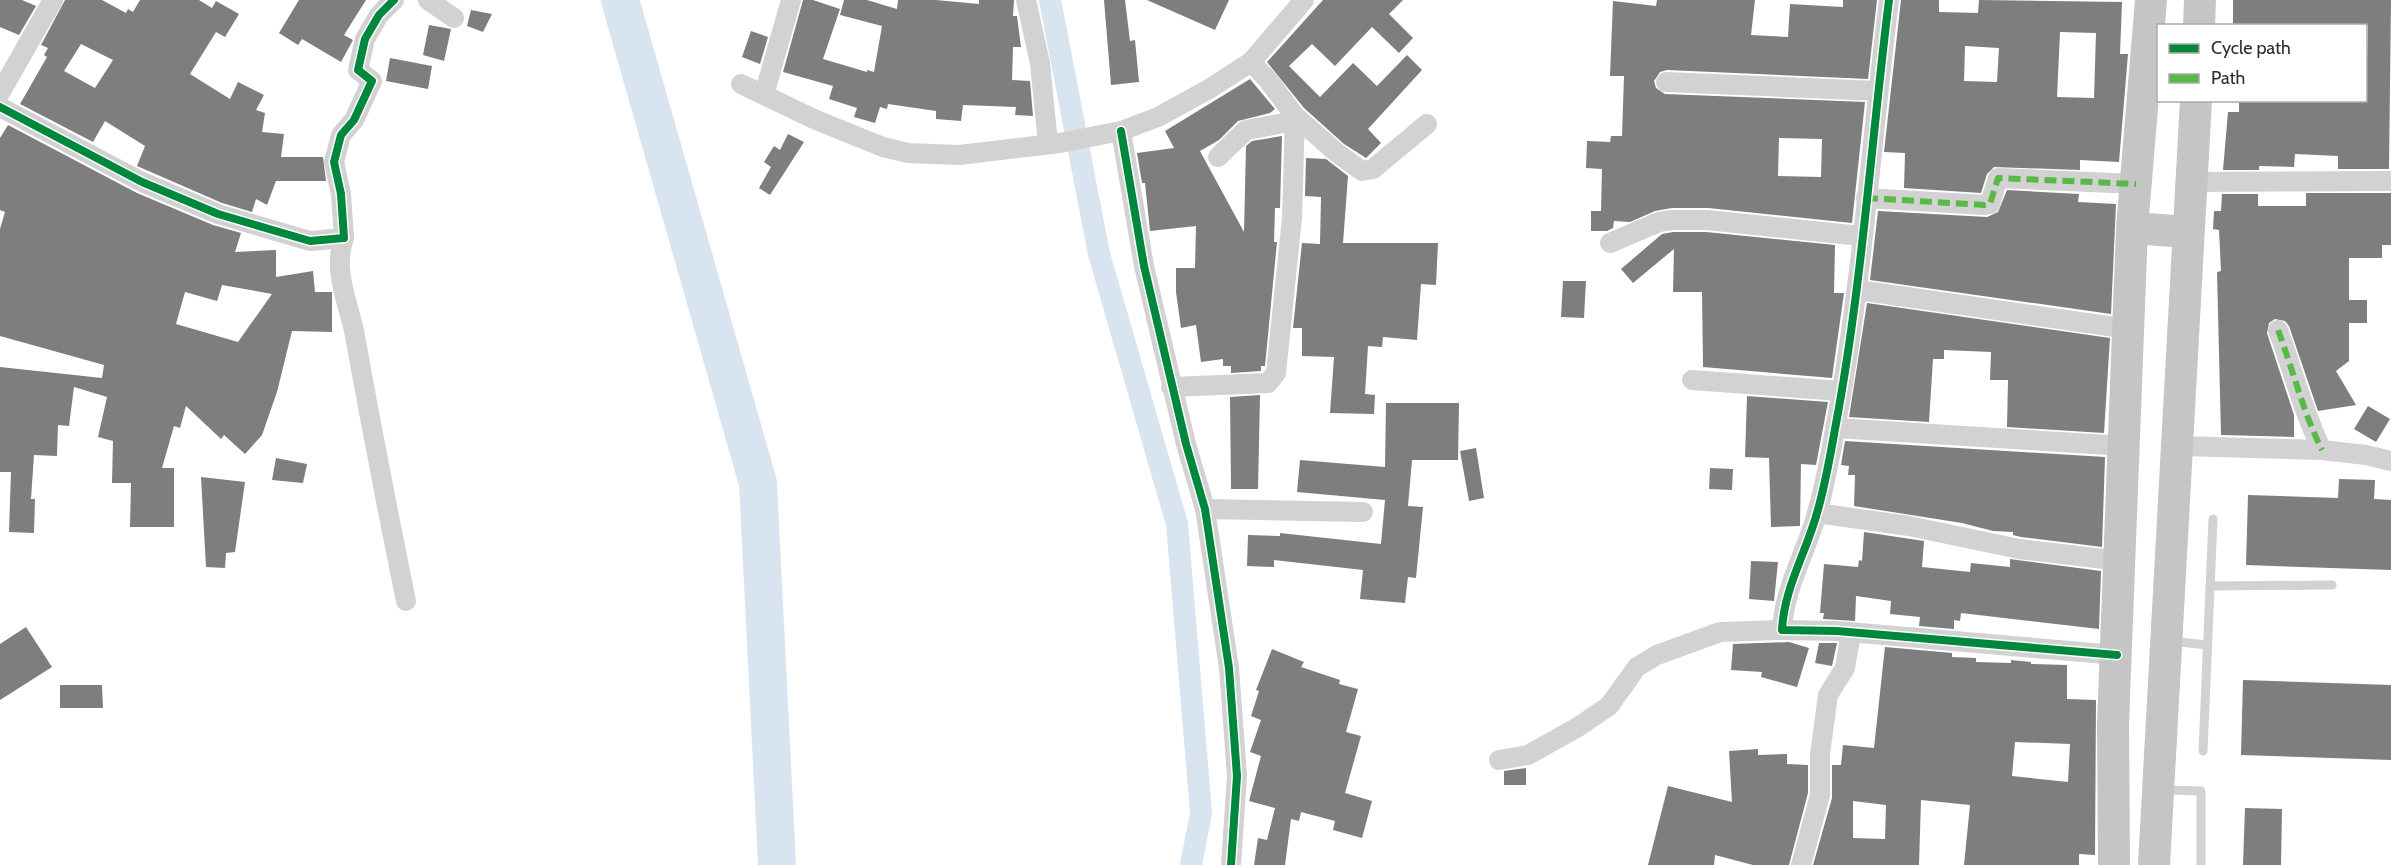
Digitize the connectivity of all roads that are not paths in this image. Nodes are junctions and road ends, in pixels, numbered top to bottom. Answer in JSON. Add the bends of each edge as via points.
{"nodes":[{"id":1,"x":54,"y":0,"type":"edge"},
{"id":2,"x":394,"y":0,"type":"edge"},
{"id":3,"x":428,"y":0,"type":"edge"},
{"id":4,"x":791,"y":0,"type":"edge"},
{"id":5,"x":1026,"y":0,"type":"edge"},
{"id":6,"x":1304,"y":0,"type":"edge"},
{"id":7,"x":1889,"y":0,"type":"edge"},
{"id":8,"x":2151,"y":0,"type":"edge"},
{"id":9,"x":2200,"y":0,"type":"edge"},
{"id":10,"x":454,"y":18,"type":"dead end"},
{"id":11,"x":2199,"y":24,"type":"edge"},
{"id":12,"x":1251,"y":62,"type":"junction"},
{"id":13,"x":1666,"y":82,"type":"dead end"},
{"id":14,"x":741,"y":84,"type":"dead end"},
{"id":15,"x":1878,"y":91,"type":"junction"},
{"id":16,"x":0,"y":93,"type":"edge"},
{"id":17,"x":764,"y":95,"type":"junction"},
{"id":18,"x":2196,"y":102,"type":"edge"},
{"id":19,"x":0,"y":107,"type":"edge"},
{"id":20,"x":1294,"y":119,"type":"junction"},
{"id":21,"x":1427,"y":124,"type":"dead end"},
{"id":22,"x":1113,"y":133,"type":"junction"},
{"id":23,"x":1054,"y":143,"type":"junction"},
{"id":24,"x":1218,"y":157,"type":"dead end"},
{"id":25,"x":2391,"y":181,"type":"edge"},
{"id":26,"x":2192,"y":182,"type":"junction"},
{"id":27,"x":2136,"y":184,"type":"junction"},
{"id":28,"x":1866,"y":198,"type":"junction"},
{"id":29,"x":2132,"y":228,"type":"junction"},
{"id":30,"x":2188,"y":232,"type":"junction"},
{"id":31,"x":1862,"y":236,"type":"junction"},
{"id":32,"x":344,"y":238,"type":"junction"},
{"id":33,"x":1610,"y":243,"type":"dead end"},
{"id":34,"x":1858,"y":290,"type":"junction"},
{"id":35,"x":2129,"y":329,"type":"junction"},
{"id":36,"x":2277,"y":330,"type":"dead end"},
{"id":37,"x":1692,"y":380,"type":"dead end"},
{"id":38,"x":1171,"y":387,"type":"junction"},
{"id":39,"x":1841,"y":391,"type":"junction"},
{"id":40,"x":2126,"y":409,"type":"junction"},
{"id":41,"x":2178,"y":412,"type":"junction"},
{"id":42,"x":1835,"y":428,"type":"junction"},
{"id":43,"x":2125,"y":446,"type":"junction"},
{"id":44,"x":2179,"y":446,"type":"junction"},
{"id":45,"x":2322,"y":450,"type":"junction"},
{"id":46,"x":2391,"y":461,"type":"edge"},
{"id":47,"x":1205,"y":509,"type":"junction"},
{"id":48,"x":1363,"y":512,"type":"dead end"},
{"id":49,"x":1817,"y":513,"type":"junction"},
{"id":50,"x":2213,"y":519,"type":"dead end"},
{"id":51,"x":2121,"y":561,"type":"junction"},
{"id":52,"x":2331,"y":585,"type":"dead end"},
{"id":53,"x":2210,"y":586,"type":"junction"},
{"id":54,"x":406,"y":601,"type":"dead end"},
{"id":55,"x":1782,"y":630,"type":"junction"},
{"id":56,"x":1851,"y":633,"type":"junction"},
{"id":57,"x":2166,"y":641,"type":"junction"},
{"id":58,"x":2207,"y":645,"type":"junction"},
{"id":59,"x":2117,"y":655,"type":"junction"},
{"id":60,"x":2113,"y":724,"type":"junction"},
{"id":61,"x":2160,"y":725,"type":"junction"},
{"id":62,"x":2203,"y":751,"type":"dead end"},
{"id":63,"x":1499,"y":760,"type":"dead end"},
{"id":64,"x":2157,"y":790,"type":"junction"},
{"id":65,"x":1231,"y":865,"type":"edge"},
{"id":66,"x":1801,"y":865,"type":"edge"},
{"id":67,"x":2114,"y":865,"type":"edge"},
{"id":68,"x":2154,"y":865,"type":"edge"},
{"id":69,"x":2201,"y":865,"type":"edge"}],
"edges":[{"from":1,"to":16,"type":"street"},
{"from":2,"to":32,"type":"street","via":[[379,15],[365,39],[358,70],[372,81],[354,120],[341,135],[334,162]]},
{"from":3,"to":10,"type":"street"},
{"from":4,"to":17,"type":"street"},
{"from":5,"to":23,"type":"street"},
{"from":6,"to":12,"type":"street"},
{"from":7,"to":15,"type":"street"},
{"from":8,"to":27,"type":"main road"},
{"from":9,"to":11,"type":"main road"},
{"from":12,"to":20,"type":"street"},
{"from":12,"to":22,"type":"street","via":[[1158,117]]},
{"from":13,"to":15,"type":"street"},
{"from":14,"to":17,"type":"street"},
{"from":15,"to":28,"type":"street"},
{"from":17,"to":23,"type":"street","via":[[883,147],[909,153],[959,155]]},
{"from":18,"to":26,"type":"main road"},
{"from":19,"to":32,"type":"street","via":[[142,182],[218,214],[310,241]]},
{"from":20,"to":21,"type":"street","via":[[1362,171],[1373,169]]},
{"from":20,"to":24,"type":"street","via":[[1246,130]]},
{"from":20,"to":38,"type":"street","via":[[1292,218],[1276,373],[1268,383]]},
{"from":22,"to":23,"type":"street"},
{"from":22,"to":38,"type":"street"},
{"from":25,"to":26,"type":"street"},
{"from":26,"to":30,"type":"main road"},
{"from":27,"to":28,"type":"street","via":[[1998,178],[1990,204],[1976,206]]},
{"from":27,"to":29,"type":"main road"},
{"from":28,"to":31,"type":"street"},
{"from":29,"to":30,"type":"main road"},
{"from":29,"to":35,"type":"main road"},
{"from":30,"to":41,"type":"main road"},
{"from":31,"to":33,"type":"street","via":[[1672,220]]},
{"from":31,"to":34,"type":"street"},
{"from":32,"to":54,"type":"street","via":[[340,250],[342,282]]},
{"from":34,"to":35,"type":"street"},
{"from":34,"to":39,"type":"street"},
{"from":35,"to":40,"type":"main road"},
{"from":36,"to":45,"type":"street","via":[[2300,388],[2309,424]]},
{"from":37,"to":39,"type":"street"},
{"from":38,"to":47,"type":"street"},
{"from":39,"to":42,"type":"street"},
{"from":40,"to":41,"type":"main road"},
{"from":40,"to":43,"type":"main road"},
{"from":41,"to":44,"type":"main road"},
{"from":42,"to":43,"type":"street"},
{"from":42,"to":49,"type":"street"},
{"from":43,"to":51,"type":"main road"},
{"from":44,"to":45,"type":"street"},
{"from":44,"to":57,"type":"main road"},
{"from":45,"to":46,"type":"street"},
{"from":47,"to":48,"type":"street"},
{"from":47,"to":65,"type":"street","via":[[1229,668],[1237,765]]},
{"from":49,"to":51,"type":"street","via":[[1909,526],[2019,549]]},
{"from":49,"to":55,"type":"street","via":[[1788,593]]},
{"from":50,"to":53,"type":"lane"},
{"from":51,"to":59,"type":"main road"},
{"from":52,"to":53,"type":"lane"},
{"from":53,"to":58,"type":"lane"},
{"from":55,"to":56,"type":"street"},
{"from":55,"to":63,"type":"street","via":[[1720,632],[1657,655],[1637,667],[1608,706],[1578,728],[1528,755]]},
{"from":56,"to":59,"type":"street"},
{"from":56,"to":66,"type":"street","via":[[1845,668],[1828,695],[1820,754],[1820,795]]},
{"from":57,"to":58,"type":"lane"},
{"from":57,"to":61,"type":"main road"},
{"from":58,"to":62,"type":"lane"},
{"from":59,"to":60,"type":"main road"},
{"from":60,"to":61,"type":"main road"},
{"from":60,"to":67,"type":"main road"},
{"from":61,"to":64,"type":"main road"},
{"from":64,"to":68,"type":"main road"},
{"from":64,"to":69,"type":"lane","via":[[2201,791]]}]}
